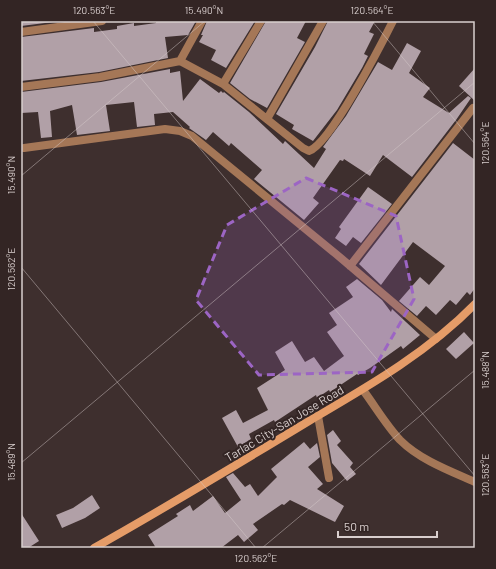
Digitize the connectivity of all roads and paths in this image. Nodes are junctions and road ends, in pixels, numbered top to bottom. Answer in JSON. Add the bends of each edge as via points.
{"nodes":[{"id":1,"x":102,"y":21,"type":"edge"},
{"id":2,"x":202,"y":21,"type":"edge"},
{"id":3,"x":261,"y":21,"type":"edge"},
{"id":4,"x":323,"y":21,"type":"edge"},
{"id":5,"x":393,"y":21,"type":"edge"},
{"id":6,"x":21,"y":32,"type":"edge"},
{"id":7,"x":180,"y":61,"type":"junction"},
{"id":8,"x":223,"y":84,"type":"junction"},
{"id":9,"x":21,"y":87,"type":"edge"},
{"id":10,"x":474,"y":108,"type":"dead end"},
{"id":11,"x":267,"y":119,"type":"junction"},
{"id":12,"x":24,"y":148,"type":"dead end"},
{"id":13,"x":350,"y":266,"type":"junction"},
{"id":14,"x":475,"y":304,"type":"edge"},
{"id":15,"x":436,"y":339,"type":"junction"},
{"id":16,"x":363,"y":390,"type":"junction"},
{"id":17,"x":318,"y":416,"type":"junction"},
{"id":18,"x":329,"y":478,"type":"dead end"},
{"id":19,"x":475,"y":482,"type":"edge"},
{"id":20,"x":94,"y":548,"type":"edge"}],
"edges":[{"from":1,"to":6,"type":"street"},
{"from":2,"to":7,"type":"street"},
{"from":3,"to":8,"type":"street"},
{"from":4,"to":11,"type":"street"},
{"from":5,"to":11,"type":"street","via":[[333,125],[315,148],[309,151],[303,148]]},
{"from":7,"to":8,"type":"street"},
{"from":7,"to":9,"type":"street","via":[[100,77]]},
{"from":8,"to":11,"type":"street"},
{"from":10,"to":13,"type":"street"},
{"from":12,"to":13,"type":"street","via":[[165,129],[180,131],[192,136]]},
{"from":13,"to":15,"type":"street"},
{"from":14,"to":15,"type":"main road","name":"Tarlac City-San Jose Road"},
{"from":15,"to":16,"type":"main road","name":"Tarlac City-San Jose Road"},
{"from":16,"to":17,"type":"main road","name":"Tarlac City-San Jose Road"},
{"from":16,"to":19,"type":"street","via":[[400,440],[414,452]]},
{"from":17,"to":18,"type":"street"},
{"from":17,"to":20,"type":"main road","name":"Tarlac City-San Jose Road"}]}
